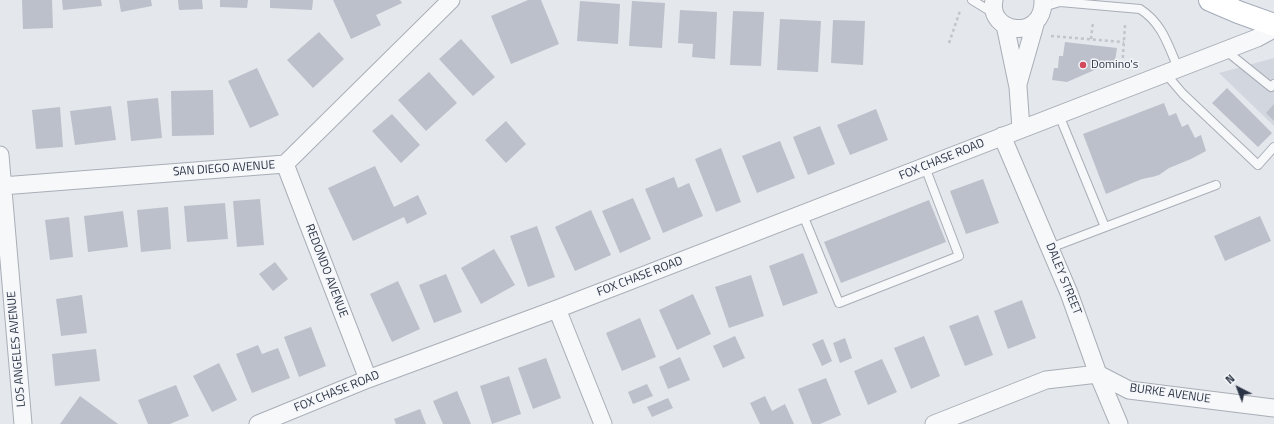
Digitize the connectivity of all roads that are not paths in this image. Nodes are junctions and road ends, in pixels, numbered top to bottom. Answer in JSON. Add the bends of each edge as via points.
{"nodes":[{"id":1,"x":451,"y":0,"type":"edge"},
{"id":2,"x":972,"y":0,"type":"edge"},
{"id":3,"x":1210,"y":0,"type":"edge"},
{"id":4,"x":1041,"y":9,"type":"edge"},
{"id":5,"x":998,"y":13,"type":"edge"},
{"id":6,"x":1274,"y":25,"type":"edge"},
{"id":7,"x":1274,"y":28,"type":"edge"},
{"id":8,"x":1225,"y":50,"type":"junction"},
{"id":9,"x":1171,"y":71,"type":"junction"},
{"id":10,"x":1274,"y":84,"type":"edge"},
{"id":11,"x":1018,"y":87,"type":"junction"},
{"id":12,"x":1059,"y":115,"type":"junction"},
{"id":13,"x":1021,"y":130,"type":"junction"},
{"id":14,"x":1002,"y":136,"type":"junction"},
{"id":15,"x":1274,"y":147,"type":"edge"},
{"id":16,"x":0,"y":155,"type":"edge"},
{"id":17,"x":285,"y":164,"type":"junction"},
{"id":18,"x":925,"y":167,"type":"junction"},
{"id":19,"x":1216,"y":185,"type":"dead end"},
{"id":20,"x":2,"y":186,"type":"junction"},
{"id":21,"x":803,"y":215,"type":"junction"},
{"id":22,"x":1105,"y":227,"type":"junction"},
{"id":23,"x":1050,"y":248,"type":"junction"},
{"id":24,"x":557,"y":309,"type":"junction"},
{"id":25,"x":1098,"y":374,"type":"junction"},
{"id":26,"x":368,"y":379,"type":"junction"},
{"id":27,"x":1274,"y":408,"type":"edge"},
{"id":28,"x":23,"y":424,"type":"edge"},
{"id":29,"x":258,"y":424,"type":"edge"},
{"id":30,"x":603,"y":424,"type":"edge"},
{"id":31,"x":934,"y":424,"type":"edge"},
{"id":32,"x":1119,"y":424,"type":"edge"}],
"edges":[{"from":1,"to":17,"type":"street","name":"SAN DIEGO AVENUE"},
{"from":2,"to":5,"type":"lane"},
{"from":3,"to":6,"type":"main road"},
{"from":4,"to":5,"type":"street","via":[[1029,26],[1021,29],[1013,28]]},
{"from":4,"to":9,"type":"lane","via":[[1060,2],[1140,9],[1157,23]]},
{"from":4,"to":11,"type":"street"},
{"from":5,"to":11,"type":"street"},
{"from":7,"to":8,"type":"street","name":"FOX CHASE ROAD","via":[[1257,38]]},
{"from":8,"to":9,"type":"street","name":"FOX CHASE ROAD"},
{"from":8,"to":10,"type":"lane","via":[[1271,87]]},
{"from":9,"to":12,"type":"street","name":"FOX CHASE ROAD"},
{"from":9,"to":15,"type":"lane","via":[[1183,94],[1258,165]]},
{"from":11,"to":13,"type":"street"},
{"from":12,"to":13,"type":"street","name":"FOX CHASE ROAD"},
{"from":12,"to":22,"type":"lane"},
{"from":13,"to":14,"type":"street","name":"FOX CHASE ROAD"},
{"from":14,"to":18,"type":"street","name":"FOX CHASE ROAD"},
{"from":14,"to":23,"type":"street","name":"DALEY STREET"},
{"from":16,"to":20,"type":"street","name":"LOS ANGELES AVENUE"},
{"from":17,"to":20,"type":"street","name":"SAN DIEGO AVENUE"},
{"from":17,"to":26,"type":"street","name":"REDONDO AVENUE"},
{"from":18,"to":21,"type":"street","name":"FOX CHASE ROAD"},
{"from":18,"to":21,"type":"lane","via":[[960,256],[839,303]]},
{"from":19,"to":22,"type":"lane"},
{"from":20,"to":28,"type":"street","name":"LOS ANGELES AVENUE"},
{"from":21,"to":24,"type":"street","name":"FOX CHASE ROAD"},
{"from":22,"to":23,"type":"lane"},
{"from":23,"to":25,"type":"street","name":"DALEY STREET"},
{"from":24,"to":26,"type":"street","name":"FOX CHASE ROAD"},
{"from":24,"to":30,"type":"street"},
{"from":25,"to":27,"type":"street","name":"BURKE AVENUE","via":[[1129,390]]},
{"from":25,"to":31,"type":"street","via":[[1046,380]]},
{"from":25,"to":32,"type":"street","name":"DALEY STREET"},
{"from":26,"to":29,"type":"street","name":"FOX CHASE ROAD"}]}
